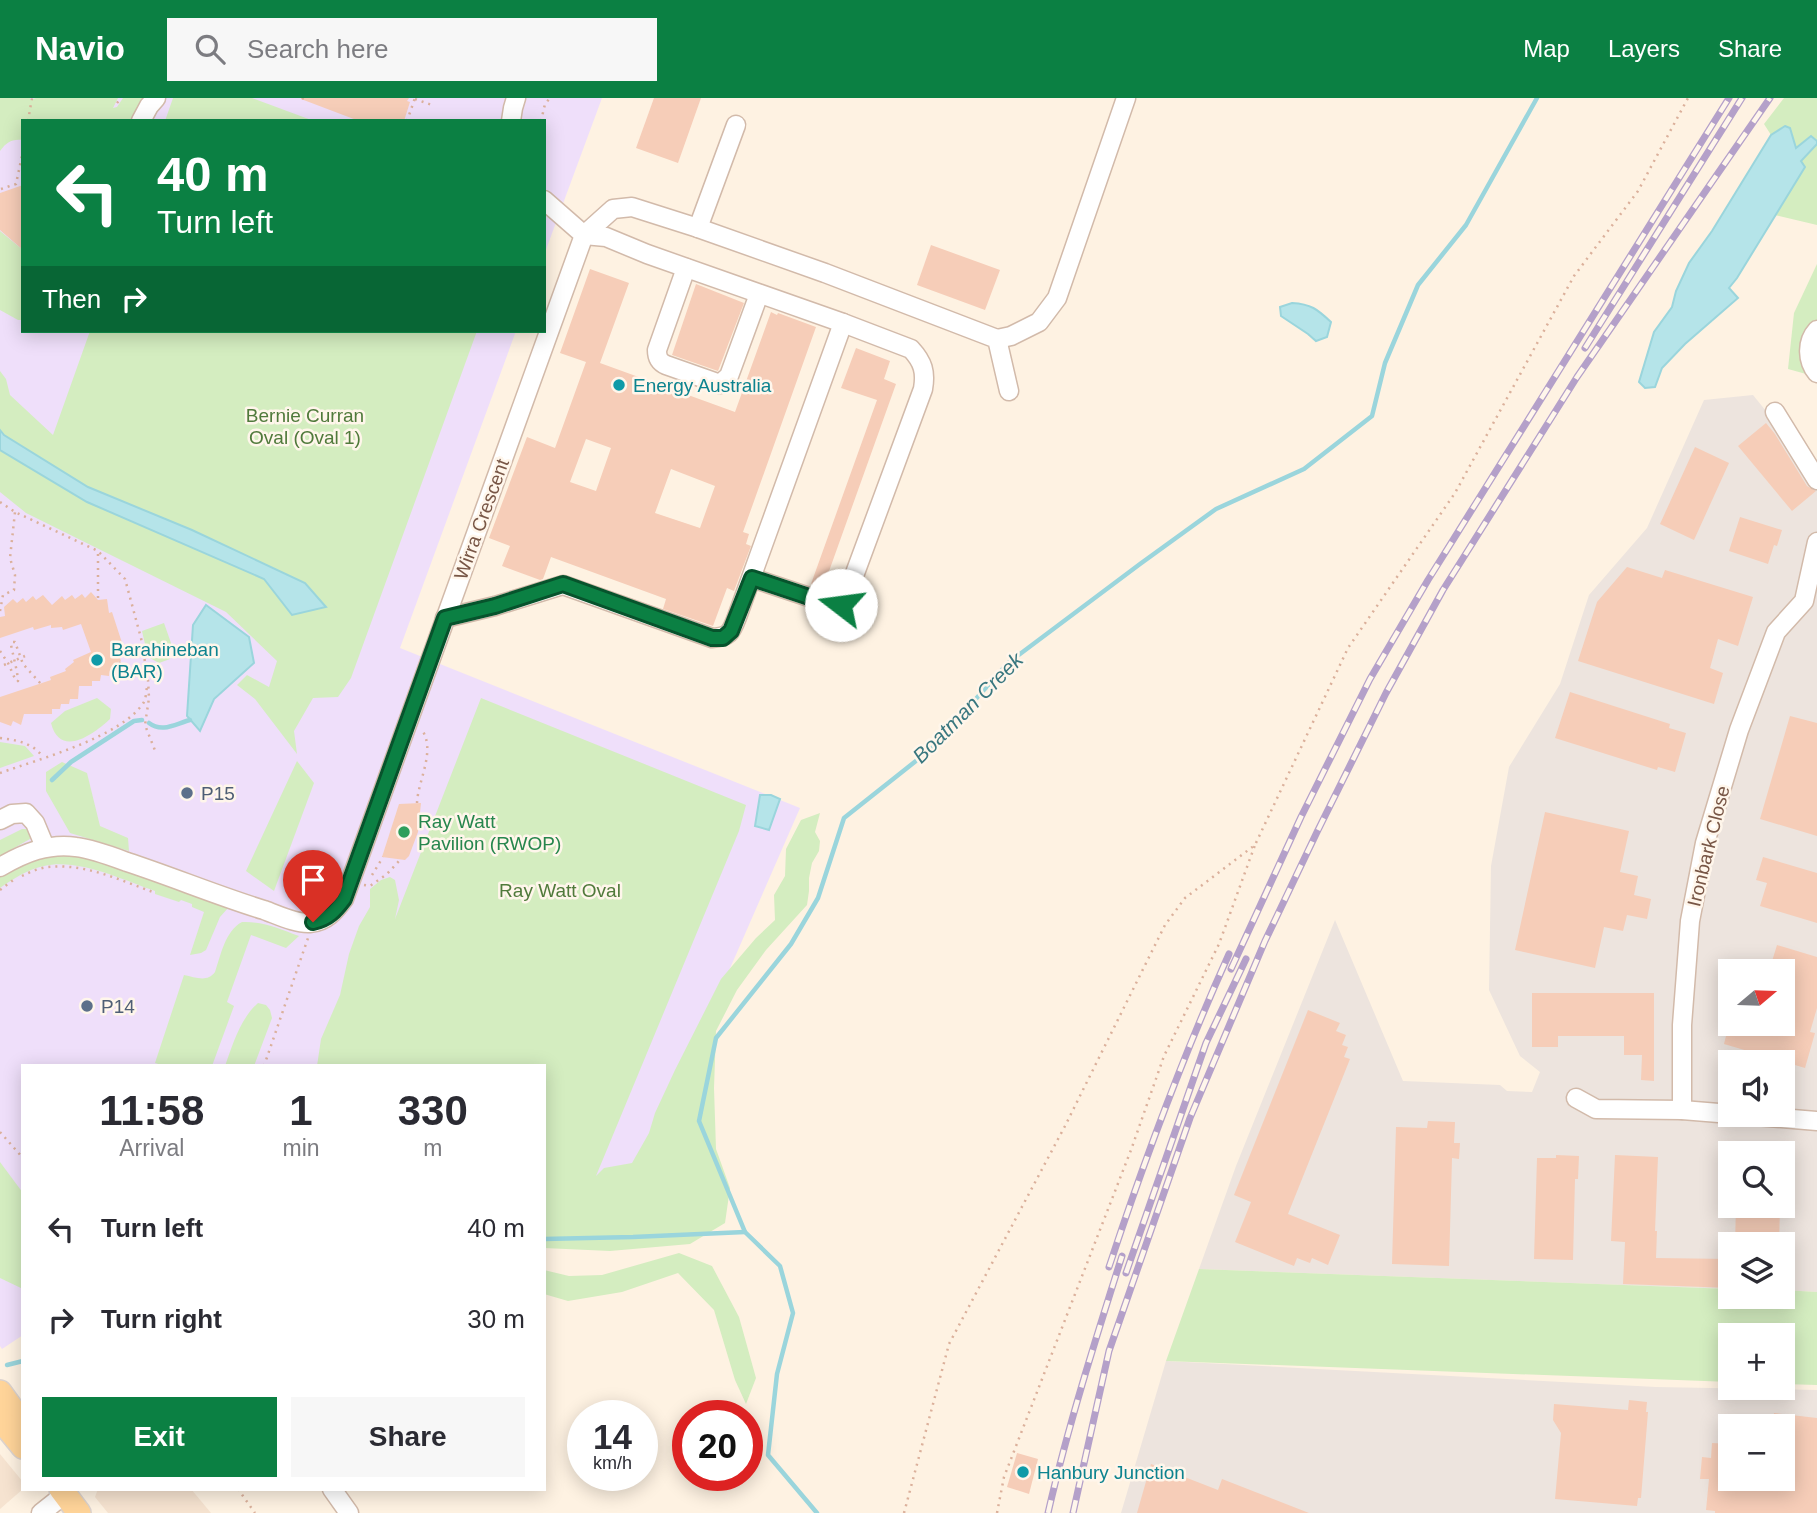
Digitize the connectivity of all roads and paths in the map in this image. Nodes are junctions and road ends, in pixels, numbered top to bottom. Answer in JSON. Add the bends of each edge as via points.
{"nodes":[{"id":1,"x":33,"y":98,"type":"edge"},
{"id":2,"x":121,"y":98,"type":"edge"},
{"id":3,"x":156,"y":98,"type":"edge"},
{"id":4,"x":414,"y":98,"type":"edge"},
{"id":5,"x":516,"y":98,"type":"edge"},
{"id":6,"x":550,"y":98,"type":"edge"},
{"id":7,"x":1126,"y":98,"type":"edge"},
{"id":8,"x":1688,"y":98,"type":"edge"},
{"id":9,"x":117,"y":103,"type":"dead end"},
{"id":10,"x":432,"y":105,"type":"dead end"},
{"id":11,"x":28,"y":119,"type":"edge"},
{"id":12,"x":142,"y":119,"type":"edge"},
{"id":13,"x":408,"y":119,"type":"edge"},
{"id":14,"x":511,"y":119,"type":"edge"},
{"id":15,"x":541,"y":119,"type":"edge"},
{"id":16,"x":736,"y":125,"type":"dead end"},
{"id":17,"x":21,"y":160,"type":"edge"},
{"id":18,"x":0,"y":189,"type":"edge"},
{"id":19,"x":546,"y":202,"type":"edge"},
{"id":20,"x":698,"y":228,"type":"junction"},
{"id":21,"x":583,"y":235,"type":"junction"},
{"id":22,"x":686,"y":268,"type":"junction"},
{"id":23,"x":759,"y":294,"type":"junction"},
{"id":24,"x":843,"y":323,"type":"junction"},
{"id":25,"x":1817,"y":330,"type":"edge"},
{"id":26,"x":997,"y":339,"type":"junction"},
{"id":27,"x":1817,"y":373,"type":"edge"},
{"id":28,"x":1009,"y":391,"type":"dead end"},
{"id":29,"x":1775,"y":412,"type":"dead end"},
{"id":30,"x":1817,"y":480,"type":"edge"},
{"id":31,"x":0,"y":502,"type":"edge"},
{"id":32,"x":15,"y":512,"type":"junction"},
{"id":33,"x":1817,"y":542,"type":"edge"},
{"id":34,"x":98,"y":551,"type":"junction"},
{"id":35,"x":752,"y":578,"type":"junction"},
{"id":36,"x":97,"y":598,"type":"dead end"},
{"id":37,"x":0,"y":611,"type":"edge"},
{"id":38,"x":445,"y":618,"type":"junction"},
{"id":39,"x":0,"y":651,"type":"edge"},
{"id":40,"x":22,"y":657,"type":"junction"},
{"id":41,"x":14,"y":661,"type":"junction"},
{"id":42,"x":119,"y":662,"type":"dead end"},
{"id":43,"x":6,"y":664,"type":"junction"},
{"id":44,"x":148,"y":680,"type":"junction"},
{"id":45,"x":41,"y":684,"type":"dead end"},
{"id":46,"x":408,"y":720,"type":"junction"},
{"id":47,"x":0,"y":738,"type":"edge"},
{"id":48,"x":156,"y":752,"type":"dead end"},
{"id":49,"x":43,"y":757,"type":"junction"},
{"id":50,"x":0,"y":773,"type":"edge"},
{"id":51,"x":417,"y":803,"type":"dead end"},
{"id":52,"x":0,"y":820,"type":"edge"},
{"id":53,"x":1255,"y":845,"type":"junction"},
{"id":54,"x":45,"y":847,"type":"junction"},
{"id":55,"x":383,"y":858,"type":"dead end"},
{"id":56,"x":400,"y":860,"type":"dead end"},
{"id":57,"x":0,"y":866,"type":"edge"},
{"id":58,"x":372,"y":874,"type":"dead end"},
{"id":59,"x":349,"y":884,"type":"junction"},
{"id":60,"x":0,"y":890,"type":"edge"},
{"id":61,"x":153,"y":892,"type":"dead end"},
{"id":62,"x":313,"y":922,"type":"junction"},
{"id":63,"x":265,"y":1064,"type":"edge"},
{"id":64,"x":1576,"y":1098,"type":"dead end"},
{"id":65,"x":1682,"y":1110,"type":"junction"},
{"id":66,"x":1718,"y":1113,"type":"edge"},
{"id":67,"x":1795,"y":1119,"type":"edge"},
{"id":68,"x":1817,"y":1121,"type":"edge"},
{"id":69,"x":0,"y":1132,"type":"edge"},
{"id":70,"x":21,"y":1156,"type":"edge"},
{"id":71,"x":0,"y":1392,"type":"edge"},
{"id":72,"x":0,"y":1419,"type":"edge"},
{"id":73,"x":21,"y":1421,"type":"edge"},
{"id":74,"x":21,"y":1445,"type":"edge"},
{"id":75,"x":63,"y":1491,"type":"edge"},
{"id":76,"x":239,"y":1491,"type":"edge"},
{"id":77,"x":333,"y":1491,"type":"edge"},
{"id":78,"x":41,"y":1513,"type":"edge"},
{"id":79,"x":79,"y":1513,"type":"edge"},
{"id":80,"x":255,"y":1513,"type":"edge"},
{"id":81,"x":349,"y":1513,"type":"edge"},
{"id":82,"x":904,"y":1513,"type":"edge"},
{"id":83,"x":997,"y":1513,"type":"edge"}],
"edges":[{"from":1,"to":11,"type":"path"},
{"from":2,"to":9,"type":"path"},
{"from":3,"to":12,"type":"street"},
{"from":4,"to":10,"type":"path"},
{"from":4,"to":13,"type":"path"},
{"from":5,"to":14,"type":"street"},
{"from":6,"to":15,"type":"path"},
{"from":7,"to":26,"type":"street","via":[[1057,298],[1039,321]]},
{"from":8,"to":53,"type":"path","via":[[1638,191],[1574,276],[1455,493],[1348,648]]},
{"from":16,"to":20,"type":"street"},
{"from":17,"to":18,"type":"path","via":[[16,184]]},
{"from":19,"to":21,"type":"street"},
{"from":20,"to":21,"type":"street","via":[[632,207],[613,209]]},
{"from":20,"to":26,"type":"street"},
{"from":21,"to":22,"type":"street","via":[[606,237]]},
{"from":21,"to":38,"type":"street","name":"Wirra Crescent"},
{"from":22,"to":23,"type":"street"},
{"from":22,"to":23,"type":"street","via":[[657,350],[657,358],[666,365],[720,384],[724,381]]},
{"from":23,"to":24,"type":"street"},
{"from":24,"to":35,"type":"street"},
{"from":24,"to":35,"type":"street","via":[[911,349],[924,366],[923,389],[844,603],[836,606]]},
{"from":25,"to":27,"type":"street","via":[[1809,353]]},
{"from":26,"to":28,"type":"street"},
{"from":29,"to":30,"type":"street"},
{"from":31,"to":32,"type":"path"},
{"from":32,"to":34,"type":"path"},
{"from":32,"to":37,"type":"path","via":[[10,558],[14,590],[3,595]]},
{"from":33,"to":65,"type":"street","name":"Ironbark Close","via":[[1804,601],[1776,632],[1739,730],[1705,842],[1690,921],[1682,1025]]},
{"from":34,"to":36,"type":"path"},
{"from":34,"to":44,"type":"path","via":[[125,579]]},
{"from":35,"to":38,"type":"street","via":[[731,631],[723,638],[712,638],[563,584]]},
{"from":38,"to":46,"type":"street","name":"Wirra Crescent"},
{"from":39,"to":43,"type":"path"},
{"from":40,"to":41,"type":"path"},
{"from":40,"to":41,"type":"path","via":[[13,641]]},
{"from":40,"to":45,"type":"path"},
{"from":41,"to":43,"type":"path"},
{"from":41,"to":43,"type":"path","via":[[18,681]]},
{"from":42,"to":44,"type":"path","via":[[127,672]]},
{"from":44,"to":48,"type":"path","via":[[145,725]]},
{"from":44,"to":49,"type":"path","via":[[145,700],[130,718],[102,736]]},
{"from":46,"to":51,"type":"path","via":[[427,738]]},
{"from":46,"to":59,"type":"street","name":"Wirra Crescent"},
{"from":47,"to":49,"type":"path","via":[[19,740]]},
{"from":49,"to":50,"type":"path"},
{"from":52,"to":54,"type":"street","via":[[26,813]]},
{"from":53,"to":82,"type":"path","via":[[1185,898],[1165,925],[949,1344]]},
{"from":53,"to":83,"type":"path","via":[[1219,944],[1164,1056],[1004,1477]]},
{"from":54,"to":57,"type":"street"},
{"from":54,"to":62,"type":"street","via":[[98,852],[249,906]]},
{"from":55,"to":58,"type":"path"},
{"from":56,"to":59,"type":"path","via":[[370,886]]},
{"from":59,"to":62,"type":"street","name":"Wirra Crescent","via":[[334,913]]},
{"from":60,"to":61,"type":"path","via":[[45,867],[69,866]]},
{"from":62,"to":63,"type":"path"},
{"from":64,"to":65,"type":"street","via":[[1596,1109]]},
{"from":65,"to":66,"type":"street"},
{"from":67,"to":68,"type":"street"},
{"from":69,"to":70,"type":"path"},
{"from":71,"to":73,"type":"main road"},
{"from":72,"to":74,"type":"main road"},
{"from":75,"to":78,"type":"street"},
{"from":75,"to":79,"type":"main road"},
{"from":76,"to":80,"type":"path"},
{"from":77,"to":81,"type":"street"}]}
